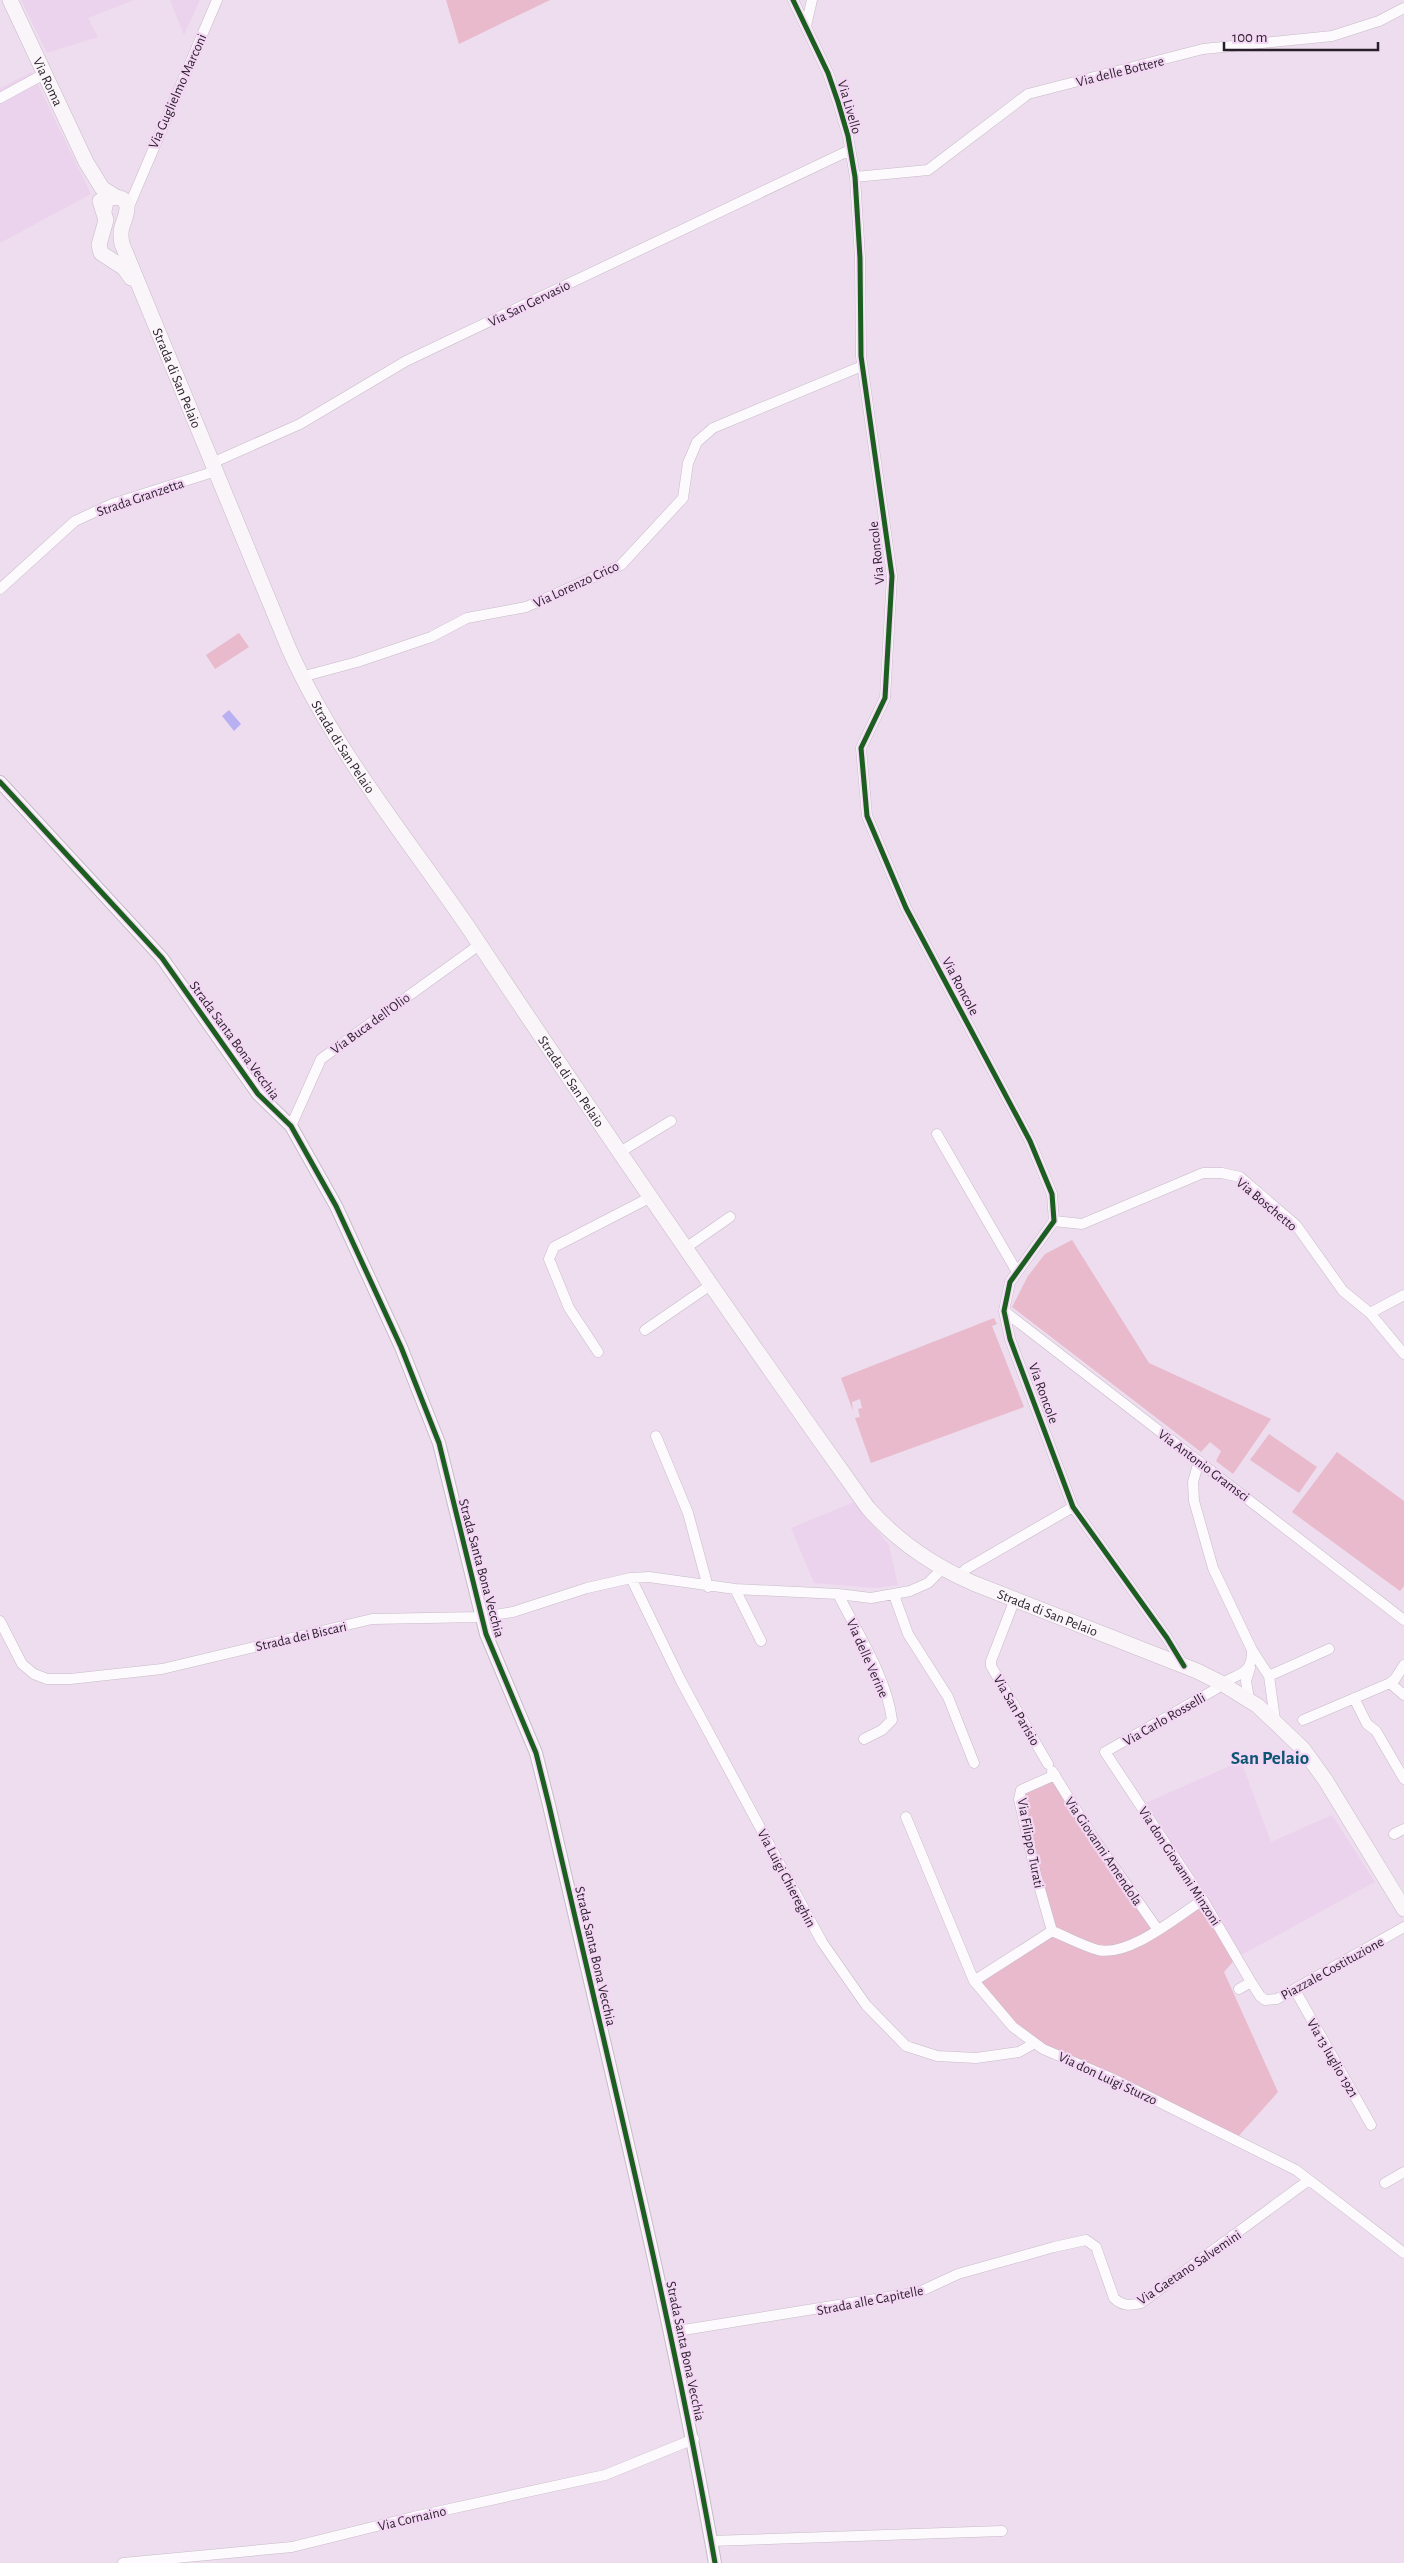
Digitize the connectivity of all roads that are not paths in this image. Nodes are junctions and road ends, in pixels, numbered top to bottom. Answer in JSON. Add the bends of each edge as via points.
{"nodes":[{"id":1,"x":10,"y":0,"type":"edge"},
{"id":2,"x":217,"y":0,"type":"edge"},
{"id":3,"x":793,"y":0,"type":"edge"},
{"id":4,"x":812,"y":0,"type":"edge"},
{"id":5,"x":1404,"y":8,"type":"edge"},
{"id":6,"x":806,"y":26,"type":"junction"},
{"id":7,"x":44,"y":74,"type":"junction"},
{"id":8,"x":0,"y":98,"type":"edge"},
{"id":9,"x":850,"y":150,"type":"junction"},
{"id":10,"x":86,"y":162,"type":"junction"},
{"id":11,"x":855,"y":177,"type":"junction"},
{"id":12,"x":127,"y":195,"type":"junction"},
{"id":13,"x":104,"y":211,"type":"junction"},
{"id":14,"x":120,"y":256,"type":"junction"},
{"id":15,"x":860,"y":258,"type":"joint"},
{"id":16,"x":862,"y":366,"type":"junction"},
{"id":17,"x":214,"y":467,"type":"junction"},
{"id":18,"x":0,"y":589,"type":"edge"},
{"id":19,"x":301,"y":677,"type":"junction"},
{"id":20,"x":0,"y":782,"type":"edge"},
{"id":21,"x":479,"y":944,"type":"junction"},
{"id":22,"x":671,"y":1121,"type":"dead end"},
{"id":23,"x":291,"y":1126,"type":"junction"},
{"id":24,"x":937,"y":1134,"type":"dead end"},
{"id":25,"x":620,"y":1152,"type":"junction"},
{"id":26,"x":651,"y":1197,"type":"junction"},
{"id":27,"x":730,"y":1217,"type":"dead end"},
{"id":28,"x":1054,"y":1221,"type":"junction"},
{"id":29,"x":686,"y":1247,"type":"junction"},
{"id":30,"x":1017,"y":1272,"type":"junction"},
{"id":31,"x":712,"y":1284,"type":"junction"},
{"id":32,"x":1404,"y":1295,"type":"edge"},
{"id":33,"x":1004,"y":1312,"type":"junction"},
{"id":34,"x":1370,"y":1313,"type":"junction"},
{"id":35,"x":645,"y":1330,"type":"dead end"},
{"id":36,"x":598,"y":1352,"type":"dead end"},
{"id":37,"x":1404,"y":1354,"type":"edge"},
{"id":38,"x":656,"y":1436,"type":"dead end"},
{"id":39,"x":1198,"y":1461,"type":"junction"},
{"id":40,"x":1073,"y":1507,"type":"junction"},
{"id":41,"x":943,"y":1568,"type":"junction"},
{"id":42,"x":959,"y":1576,"type":"junction"},
{"id":43,"x":631,"y":1578,"type":"junction"},
{"id":44,"x":708,"y":1587,"type":"junction"},
{"id":45,"x":735,"y":1589,"type":"junction"},
{"id":46,"x":838,"y":1594,"type":"junction"},
{"id":47,"x":894,"y":1595,"type":"junction"},
{"id":48,"x":1015,"y":1599,"type":"junction"},
{"id":49,"x":481,"y":1617,"type":"junction"},
{"id":50,"x":1404,"y":1620,"type":"edge"},
{"id":51,"x":0,"y":1621,"type":"edge"},
{"id":52,"x":1167,"y":1638,"type":"junction"},
{"id":53,"x":761,"y":1641,"type":"dead end"},
{"id":54,"x":1329,"y":1649,"type":"dead end"},
{"id":55,"x":1252,"y":1650,"type":"junction"},
{"id":56,"x":1160,"y":1656,"type":"junction"},
{"id":57,"x":1404,"y":1665,"type":"edge"},
{"id":58,"x":1184,"y":1666,"type":"junction"},
{"id":59,"x":1250,"y":1667,"type":"junction"},
{"id":60,"x":1269,"y":1676,"type":"junction"},
{"id":61,"x":1221,"y":1683,"type":"junction"},
{"id":62,"x":1390,"y":1683,"type":"junction"},
{"id":63,"x":1404,"y":1695,"type":"edge"},
{"id":64,"x":1354,"y":1698,"type":"junction"},
{"id":65,"x":1249,"y":1699,"type":"junction"},
{"id":66,"x":1275,"y":1720,"type":"junction"},
{"id":67,"x":1303,"y":1720,"type":"dead end"},
{"id":68,"x":864,"y":1739,"type":"dead end"},
{"id":69,"x":1106,"y":1752,"type":"joint"},
{"id":70,"x":974,"y":1763,"type":"dead end"},
{"id":71,"x":1052,"y":1770,"type":"junction"},
{"id":72,"x":1404,"y":1779,"type":"edge"},
{"id":73,"x":906,"y":1817,"type":"dead end"},
{"id":74,"x":1404,"y":1829,"type":"edge"},
{"id":75,"x":1394,"y":1834,"type":"dead end"},
{"id":76,"x":1203,"y":1900,"type":"junction"},
{"id":77,"x":1402,"y":1901,"type":"edge"},
{"id":78,"x":1404,"y":1927,"type":"edge"},
{"id":79,"x":1158,"y":1930,"type":"junction"},
{"id":80,"x":1052,"y":1931,"type":"junction"},
{"id":81,"x":974,"y":1981,"type":"junction"},
{"id":82,"x":1251,"y":1982,"type":"junction"},
{"id":83,"x":1239,"y":1989,"type":"dead end"},
{"id":84,"x":1295,"y":1990,"type":"junction"},
{"id":85,"x":1033,"y":2044,"type":"junction"},
{"id":86,"x":1371,"y":2125,"type":"dead end"},
{"id":87,"x":1404,"y":2172,"type":"edge"},
{"id":88,"x":1310,"y":2180,"type":"junction"},
{"id":89,"x":1385,"y":2183,"type":"dead end"},
{"id":90,"x":1092,"y":2242,"type":"joint"},
{"id":91,"x":1404,"y":2253,"type":"edge"},
{"id":92,"x":671,"y":2332,"type":"junction"},
{"id":93,"x":694,"y":2440,"type":"junction"},
{"id":94,"x":1002,"y":2531,"type":"dead end"},
{"id":95,"x":711,"y":2541,"type":"junction"},
{"id":96,"x":122,"y":2563,"type":"edge"},
{"id":97,"x":715,"y":2563,"type":"edge"}],
"edges":[{"from":1,"to":7,"type":"main road","name":"Via Roma"},
{"from":2,"to":12,"type":"street","name":"Via Guglielmo Marconi"},
{"from":3,"to":6,"type":"street","name":"Via Livello"},
{"from":4,"to":6,"type":"street"},
{"from":5,"to":11,"type":"street","name":"Via delle Bottere","via":[[1379,21],[1332,36],[1203,49],[1028,94],[928,170]]},
{"from":6,"to":9,"type":"street","name":"Via Livello","via":[[830,80]]},
{"from":7,"to":8,"type":"street"},
{"from":7,"to":10,"type":"main road","name":"Via Roma"},
{"from":9,"to":11,"type":"street","name":"Via Livello"},
{"from":9,"to":17,"type":"street","name":"Via San Gervasio","via":[[406,360],[300,424]]},
{"from":10,"to":12,"type":"main road","name":"Via Roma","via":[[102,188]]},
{"from":10,"to":13,"type":"main road","name":"Via Roma"},
{"from":11,"to":15,"type":"street","name":"Via Livello"},
{"from":12,"to":13,"type":"main road","via":[[106,201]]},
{"from":12,"to":14,"type":"main road"},
{"from":13,"to":14,"type":"main road","name":"Strada di San Pelaio","via":[[106,224],[99,249],[103,256]]},
{"from":14,"to":17,"type":"main road","name":"Strada di San Pelaio","via":[[143,299]]},
{"from":15,"to":16,"type":"street","name":"Via Roncole"},
{"from":16,"to":19,"type":"street","name":"Via Lorenzo Crico","via":[[713,428],[696,442],[688,463],[683,498],[621,565],[526,607],[467,618],[431,637]]},
{"from":16,"to":28,"type":"street","name":"Via Roncole","via":[[892,576],[886,698],[862,748],[867,816],[906,908],[1030,1141],[1052,1194]]},
{"from":17,"to":18,"type":"street","name":"Strada Granzetta","via":[[112,504],[76,521]]},
{"from":17,"to":19,"type":"main road","name":"Strada di San Pelaio"},
{"from":19,"to":21,"type":"main road","name":"Strada di San Pelaio","via":[[351,758]]},
{"from":20,"to":23,"type":"street","name":"Strada Santa Bona Vecchia","via":[[162,958],[258,1094]]},
{"from":21,"to":23,"type":"street","name":"Via Buca dell'Olio","via":[[321,1059]]},
{"from":21,"to":25,"type":"main road","name":"Strada di San Pelaio"},
{"from":22,"to":25,"type":"street"},
{"from":23,"to":49,"type":"street","name":"Strada Santa Bona Vecchia","via":[[336,1206],[402,1347],[436,1434]]},
{"from":24,"to":30,"type":"street"},
{"from":25,"to":26,"type":"main road","name":"Strada di San Pelaio"},
{"from":26,"to":29,"type":"main road","name":"Strada di San Pelaio"},
{"from":26,"to":36,"type":"street","via":[[554,1248],[549,1259],[569,1308]]},
{"from":27,"to":29,"type":"street"},
{"from":28,"to":30,"type":"street","name":"Via Roncole"},
{"from":28,"to":34,"type":"street","name":"Via Boschetto","via":[[1082,1224],[1203,1173],[1240,1177],[1296,1225],[1343,1290]]},
{"from":29,"to":31,"type":"main road","name":"Strada di San Pelaio"},
{"from":30,"to":33,"type":"street","name":"Via Roncole","via":[[1010,1282]]},
{"from":31,"to":35,"type":"street"},
{"from":31,"to":41,"type":"main road","name":"Strada di San Pelaio","via":[[868,1508],[909,1548]]},
{"from":32,"to":34,"type":"street"},
{"from":33,"to":39,"type":"street","name":"Via Antonio Gramsci"},
{"from":33,"to":40,"type":"street","name":"Via Roncole","via":[[1010,1339]]},
{"from":34,"to":37,"type":"street","name":"Via Boschetto"},
{"from":38,"to":44,"type":"street","via":[[688,1513]]},
{"from":39,"to":50,"type":"street","name":"Via Antonio Gramsci"},
{"from":39,"to":55,"type":"street","via":[[1193,1482],[1194,1501],[1213,1568]]},
{"from":40,"to":42,"type":"street"},
{"from":40,"to":52,"type":"street","name":"Via Roncole"},
{"from":41,"to":42,"type":"main road","name":"Strada di San Pelaio"},
{"from":41,"to":47,"type":"street","name":"Via delle Verine","via":[[928,1582]]},
{"from":42,"to":48,"type":"main road","name":"Strada di San Pelaio"},
{"from":43,"to":44,"type":"street","name":"Via delle Verine","via":[[649,1577]]},
{"from":43,"to":49,"type":"street","name":"Strada dei Biscari","via":[[513,1612]]},
{"from":43,"to":85,"type":"street","name":"Via Luigi Chiereghin","via":[[681,1681],[822,1942],[866,2005],[906,2046],[937,2056],[976,2058],[1019,2052]]},
{"from":44,"to":45,"type":"street","name":"Via delle Verine"},
{"from":45,"to":46,"type":"street","name":"Via delle Verine"},
{"from":45,"to":53,"type":"street"},
{"from":46,"to":47,"type":"street","name":"Via delle Verine","via":[[871,1598]]},
{"from":46,"to":68,"type":"street","name":"Via delle Verine","via":[[879,1676],[891,1709],[892,1720],[882,1730]]},
{"from":47,"to":70,"type":"street","via":[[908,1634],[948,1697]]},
{"from":48,"to":56,"type":"main road","name":"Strada di San Pelaio"},
{"from":48,"to":71,"type":"street","name":"Via San Parisio","via":[[991,1666]]},
{"from":49,"to":51,"type":"street","name":"Strada dei Biscari","via":[[372,1619],[162,1669],[70,1679],[47,1679],[28,1669],[22,1664]]},
{"from":49,"to":92,"type":"street","name":"Strada Santa Bona Vecchia","via":[[536,1753]]},
{"from":52,"to":56,"type":"street"},
{"from":52,"to":58,"type":"street","name":"Via Roncole"},
{"from":54,"to":60,"type":"street"},
{"from":55,"to":59,"type":"street"},
{"from":55,"to":60,"type":"street"},
{"from":56,"to":58,"type":"main road","name":"Strada di San Pelaio"},
{"from":57,"to":62,"type":"street"},
{"from":58,"to":61,"type":"main road","name":"Strada di San Pelaio"},
{"from":59,"to":61,"type":"street","name":"Via Carlo Rosselli"},
{"from":59,"to":65,"type":"street","via":[[1246,1681]]},
{"from":60,"to":66,"type":"street"},
{"from":61,"to":65,"type":"main road","name":"Strada di San Pelaio"},
{"from":61,"to":69,"type":"street","name":"Via Carlo Rosselli","via":[[1216,1689]]},
{"from":62,"to":63,"type":"street"},
{"from":62,"to":64,"type":"street"},
{"from":64,"to":67,"type":"street"},
{"from":64,"to":72,"type":"street","via":[[1367,1724],[1376,1731]]},
{"from":65,"to":66,"type":"main road","name":"Strada di San Pelaio"},
{"from":66,"to":77,"type":"main road","name":"Strada di San Pelaio","via":[[1314,1763]]},
{"from":69,"to":76,"type":"street","name":"Via don Giovanni Minzoni"},
{"from":71,"to":79,"type":"street","name":"Via Giovanni Amendola","via":[[1092,1837]]},
{"from":71,"to":80,"type":"street","name":"Via Filippo Turati","via":[[1021,1790],[1019,1799]]},
{"from":73,"to":81,"type":"street","name":"Via don Luigi Sturzo"},
{"from":74,"to":75,"type":"street"},
{"from":76,"to":79,"type":"street"},
{"from":76,"to":82,"type":"street","name":"Via don Giovanni Minzoni"},
{"from":78,"to":84,"type":"street","name":"Piazzale Costituzione"},
{"from":79,"to":80,"type":"street","via":[[1115,1950],[1099,1950]]},
{"from":80,"to":81,"type":"street"},
{"from":81,"to":85,"type":"street","name":"Via don Luigi Sturzo"},
{"from":82,"to":83,"type":"street"},
{"from":82,"to":84,"type":"street","name":"Piazzale Costituzione","via":[[1266,2000],[1277,1999]]},
{"from":84,"to":86,"type":"street","name":"Via 13 luglio 1921"},
{"from":85,"to":88,"type":"street","name":"Via don Luigi Sturzo","via":[[1221,2132]]},
{"from":87,"to":89,"type":"street"},
{"from":88,"to":90,"type":"street","name":"Via Gaetano Salvemini","via":[[1217,2249],[1132,2306],[1114,2298]]},
{"from":88,"to":91,"type":"street","name":"Via don Luigi Sturzo"},
{"from":90,"to":92,"type":"street","name":"Strada alle Capitelle","via":[[1086,2240],[1054,2247],[958,2274],[932,2288],[910,2294]]},
{"from":92,"to":93,"type":"street","name":"Strada Santa Bona Vecchia"},
{"from":93,"to":95,"type":"street","name":"Strada Santa Bona Vecchia"},
{"from":93,"to":96,"type":"street","name":"Via Cornaino","via":[[605,2475],[292,2546]]},
{"from":94,"to":95,"type":"street"},
{"from":95,"to":97,"type":"street","name":"Strada Santa Bona Vecchia"}]}
